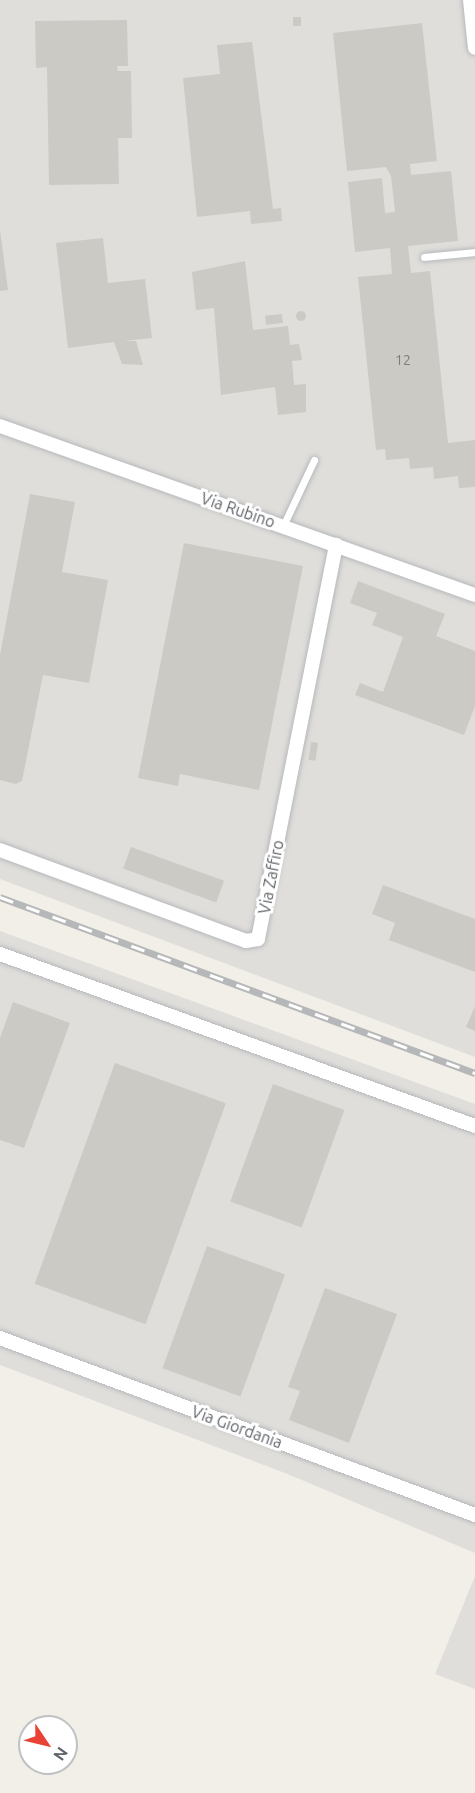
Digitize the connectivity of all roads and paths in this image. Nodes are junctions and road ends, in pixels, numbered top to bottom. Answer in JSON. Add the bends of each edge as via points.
{"nodes":[{"id":1,"x":470,"y":0,"type":"edge"},
{"id":2,"x":475,"y":48,"type":"edge"},
{"id":3,"x":475,"y":252,"type":"edge"},
{"id":4,"x":424,"y":257,"type":"dead end"},
{"id":5,"x":0,"y":426,"type":"edge"},
{"id":6,"x":314,"y":460,"type":"dead end"},
{"id":7,"x":283,"y":525,"type":"junction"},
{"id":8,"x":336,"y":545,"type":"junction"},
{"id":9,"x":475,"y":595,"type":"edge"},
{"id":10,"x":0,"y":850,"type":"edge"},
{"id":11,"x":0,"y":954,"type":"edge"},
{"id":12,"x":475,"y":1126,"type":"edge"},
{"id":13,"x":0,"y":1338,"type":"edge"},
{"id":14,"x":475,"y":1515,"type":"edge"}],
"edges":[{"from":1,"to":2,"type":"street"},
{"from":3,"to":4,"type":"lane"},
{"from":5,"to":7,"type":"street","name":"Via Rubino"},
{"from":6,"to":7,"type":"lane"},
{"from":7,"to":8,"type":"street","name":"Via Rubino"},
{"from":8,"to":9,"type":"street","name":"Via Rubino"},
{"from":8,"to":10,"type":"street","name":"Via Zaffiro","via":[[258,939],[246,941]]},
{"from":11,"to":12,"type":"street"},
{"from":13,"to":14,"type":"street","name":"Via Giordania"}]}
